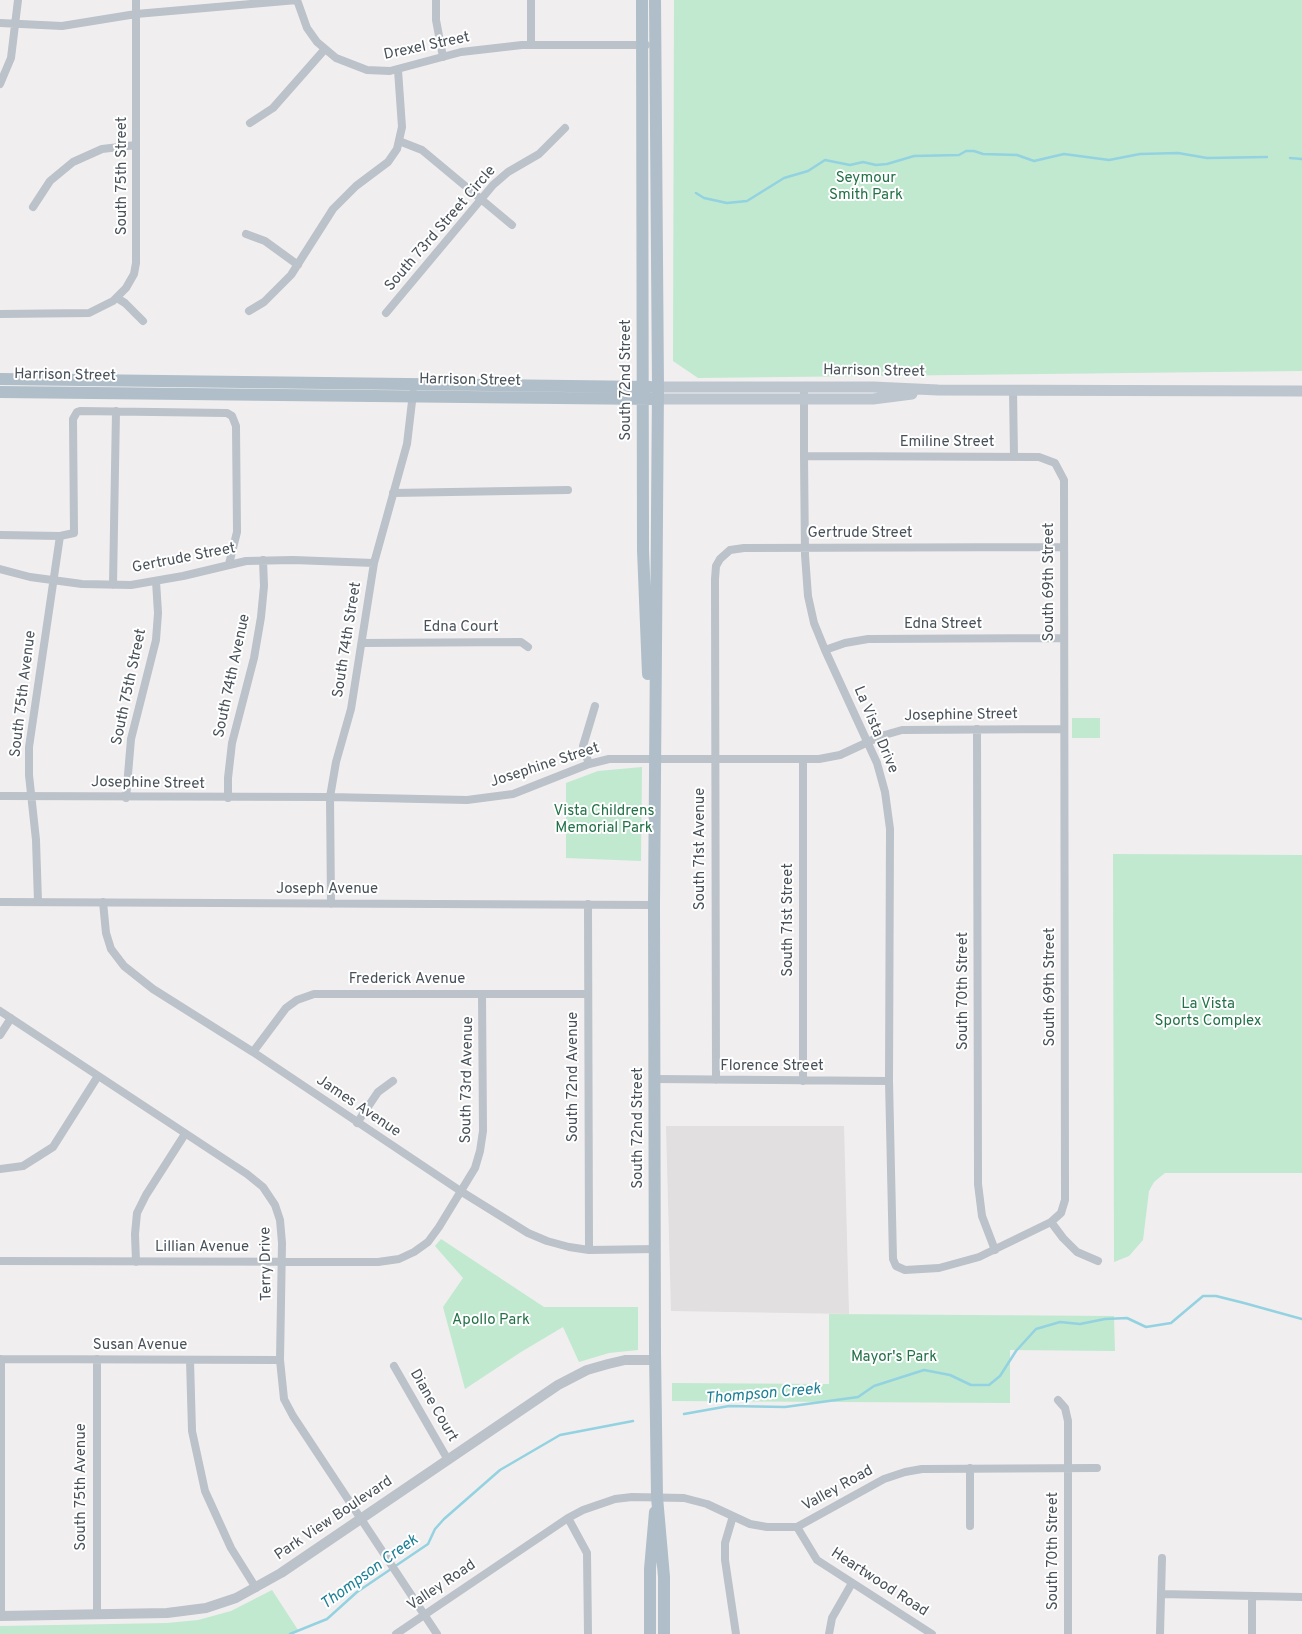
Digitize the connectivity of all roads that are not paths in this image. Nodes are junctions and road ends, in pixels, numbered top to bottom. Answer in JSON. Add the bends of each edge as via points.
{"nodes":[{"id":1,"x":18,"y":0,"type":"edge"},
{"id":2,"x":136,"y":0,"type":"edge"},
{"id":3,"x":297,"y":0,"type":"edge"},
{"id":4,"x":436,"y":0,"type":"edge"},
{"id":5,"x":530,"y":0,"type":"edge"},
{"id":6,"x":642,"y":0,"type":"edge"},
{"id":7,"x":655,"y":0,"type":"edge"},
{"id":8,"x":136,"y":14,"type":"junction"},
{"id":9,"x":0,"y":23,"type":"edge"},
{"id":10,"x":16,"y":24,"type":"junction"},
{"id":11,"x":531,"y":45,"type":"junction"},
{"id":12,"x":642,"y":45,"type":"junction"},
{"id":13,"x":656,"y":45,"type":"junction"},
{"id":14,"x":325,"y":49,"type":"junction"},
{"id":15,"x":443,"y":57,"type":"junction"},
{"id":16,"x":398,"y":70,"type":"junction"},
{"id":17,"x":0,"y":84,"type":"edge"},
{"id":18,"x":250,"y":124,"type":"dead end"},
{"id":19,"x":565,"y":128,"type":"dead end"},
{"id":20,"x":399,"y":141,"type":"junction"},
{"id":21,"x":136,"y":145,"type":"junction"},
{"id":22,"x":481,"y":199,"type":"junction"},
{"id":23,"x":33,"y":207,"type":"dead end"},
{"id":24,"x":512,"y":225,"type":"dead end"},
{"id":25,"x":246,"y":234,"type":"dead end"},
{"id":26,"x":298,"y":265,"type":"junction"},
{"id":27,"x":117,"y":298,"type":"junction"},
{"id":28,"x":249,"y":311,"type":"dead end"},
{"id":29,"x":386,"y":313,"type":"dead end"},
{"id":30,"x":0,"y":314,"type":"edge"},
{"id":31,"x":143,"y":321,"type":"dead end"},
{"id":32,"x":0,"y":379,"type":"edge"},
{"id":33,"x":415,"y":383,"type":"junction"},
{"id":34,"x":1013,"y":389,"type":"junction"},
{"id":35,"x":1302,"y":391,"type":"edge"},
{"id":36,"x":0,"y":392,"type":"edge"},
{"id":37,"x":644,"y":393,"type":"junction"},
{"id":38,"x":658,"y":393,"type":"junction"},
{"id":39,"x":804,"y":393,"type":"junction"},
{"id":40,"x":413,"y":396,"type":"junction"},
{"id":41,"x":116,"y":411,"type":"junction"},
{"id":42,"x":804,"y":456,"type":"junction"},
{"id":43,"x":1014,"y":457,"type":"junction"},
{"id":44,"x":568,"y":490,"type":"dead end"},
{"id":45,"x":393,"y":493,"type":"junction"},
{"id":46,"x":1064,"y":494,"type":"joint"},
{"id":47,"x":0,"y":535,"type":"edge"},
{"id":48,"x":60,"y":536,"type":"junction"},
{"id":49,"x":1064,"y":546,"type":"junction"},
{"id":50,"x":805,"y":548,"type":"junction"},
{"id":51,"x":263,"y":560,"type":"junction"},
{"id":52,"x":374,"y":563,"type":"junction"},
{"id":53,"x":228,"y":564,"type":"junction"},
{"id":54,"x":0,"y":569,"type":"edge"},
{"id":55,"x":53,"y":580,"type":"junction"},
{"id":56,"x":156,"y":581,"type":"junction"},
{"id":57,"x":113,"y":585,"type":"junction"},
{"id":58,"x":716,"y":618,"type":"joint"},
{"id":59,"x":1064,"y":638,"type":"junction"},
{"id":60,"x":362,"y":642,"type":"junction"},
{"id":61,"x":528,"y":647,"type":"dead end"},
{"id":62,"x":825,"y":650,"type":"junction"},
{"id":63,"x":595,"y":706,"type":"dead end"},
{"id":64,"x":977,"y":729,"type":"junction"},
{"id":65,"x":1064,"y":729,"type":"junction"},
{"id":66,"x":868,"y":742,"type":"junction"},
{"id":67,"x":655,"y":759,"type":"junction"},
{"id":68,"x":716,"y":760,"type":"junction"},
{"id":69,"x":803,"y":760,"type":"junction"},
{"id":70,"x":589,"y":764,"type":"junction"},
{"id":71,"x":0,"y":796,"type":"edge"},
{"id":72,"x":30,"y":796,"type":"junction"},
{"id":73,"x":330,"y":797,"type":"junction"},
{"id":74,"x":126,"y":798,"type":"junction"},
{"id":75,"x":228,"y":798,"type":"junction"},
{"id":76,"x":0,"y":902,"type":"edge"},
{"id":77,"x":38,"y":902,"type":"junction"},
{"id":78,"x":103,"y":902,"type":"junction"},
{"id":79,"x":332,"y":904,"type":"junction"},
{"id":80,"x":588,"y":904,"type":"junction"},
{"id":81,"x":654,"y":905,"type":"junction"},
{"id":82,"x":482,"y":994,"type":"junction"},
{"id":83,"x":588,"y":994,"type":"junction"},
{"id":84,"x":0,"y":1011,"type":"edge"},
{"id":85,"x":11,"y":1018,"type":"junction"},
{"id":86,"x":0,"y":1035,"type":"edge"},
{"id":87,"x":253,"y":1052,"type":"junction"},
{"id":88,"x":98,"y":1076,"type":"junction"},
{"id":89,"x":655,"y":1079,"type":"junction"},
{"id":90,"x":716,"y":1080,"type":"junction"},
{"id":91,"x":393,"y":1081,"type":"dead end"},
{"id":92,"x":803,"y":1081,"type":"junction"},
{"id":93,"x":889,"y":1081,"type":"junction"},
{"id":94,"x":357,"y":1123,"type":"junction"},
{"id":95,"x":185,"y":1134,"type":"junction"},
{"id":96,"x":0,"y":1169,"type":"edge"},
{"id":97,"x":462,"y":1192,"type":"junction"},
{"id":98,"x":1051,"y":1222,"type":"junction"},
{"id":99,"x":656,"y":1249,"type":"junction"},
{"id":100,"x":589,"y":1250,"type":"junction"},
{"id":101,"x":995,"y":1250,"type":"junction"},
{"id":102,"x":0,"y":1261,"type":"edge"},
{"id":103,"x":282,"y":1261,"type":"junction"},
{"id":104,"x":1098,"y":1261,"type":"dead end"},
{"id":105,"x":136,"y":1262,"type":"junction"},
{"id":106,"x":1,"y":1359,"type":"edge"},
{"id":107,"x":97,"y":1359,"type":"junction"},
{"id":108,"x":190,"y":1360,"type":"junction"},
{"id":109,"x":280,"y":1360,"type":"junction"},
{"id":110,"x":656,"y":1360,"type":"junction"},
{"id":111,"x":394,"y":1366,"type":"dead end"},
{"id":112,"x":1058,"y":1400,"type":"dead end"},
{"id":113,"x":448,"y":1460,"type":"junction"},
{"id":114,"x":970,"y":1468,"type":"junction"},
{"id":115,"x":1068,"y":1468,"type":"junction"},
{"id":116,"x":1097,"y":1468,"type":"dead end"},
{"id":117,"x":657,"y":1497,"type":"junction"},
{"id":118,"x":733,"y":1516,"type":"junction"},
{"id":119,"x":361,"y":1518,"type":"junction"},
{"id":120,"x":568,"y":1518,"type":"junction"},
{"id":121,"x":970,"y":1526,"type":"dead end"},
{"id":122,"x":797,"y":1528,"type":"junction"},
{"id":123,"x":1162,"y":1558,"type":"dead end"},
{"id":124,"x":852,"y":1583,"type":"junction"},
{"id":125,"x":256,"y":1588,"type":"junction"},
{"id":126,"x":1162,"y":1594,"type":"junction"},
{"id":127,"x":1252,"y":1596,"type":"junction"},
{"id":128,"x":1302,"y":1596,"type":"edge"},
{"id":129,"x":426,"y":1614,"type":"junction"},
{"id":130,"x":96,"y":1615,"type":"junction"},
{"id":131,"x":0,"y":1616,"type":"edge"},
{"id":132,"x":396,"y":1634,"type":"edge"},
{"id":133,"x":437,"y":1634,"type":"edge"},
{"id":134,"x":588,"y":1634,"type":"edge"},
{"id":135,"x":650,"y":1634,"type":"edge"},
{"id":136,"x":664,"y":1634,"type":"edge"},
{"id":137,"x":736,"y":1634,"type":"edge"},
{"id":138,"x":829,"y":1634,"type":"edge"},
{"id":139,"x":932,"y":1634,"type":"edge"},
{"id":140,"x":1068,"y":1634,"type":"edge"},
{"id":141,"x":1160,"y":1634,"type":"edge"},
{"id":142,"x":1252,"y":1634,"type":"edge"}],
"edges":[{"from":1,"to":10,"type":"street"},
{"from":2,"to":8,"type":"street","name":"South 75th Street"},
{"from":3,"to":8,"type":"street","name":"Drexel Street"},
{"from":3,"to":14,"type":"street","name":"Drexel Street","via":[[307,28]]},
{"from":4,"to":15,"type":"street"},
{"from":5,"to":11,"type":"street"},
{"from":6,"to":12,"type":"main road","name":"South 72nd Street"},
{"from":7,"to":13,"type":"main road","name":"South 72nd Street"},
{"from":8,"to":10,"type":"street","name":"Drexel Street","via":[[62,26]]},
{"from":8,"to":21,"type":"street","name":"South 75th Street"},
{"from":9,"to":10,"type":"street","name":"Drexel Street"},
{"from":10,"to":17,"type":"street","via":[[11,58]]},
{"from":11,"to":12,"type":"street","name":"Drexel Street"},
{"from":11,"to":15,"type":"street","name":"Drexel Street"},
{"from":12,"to":13,"type":"street","name":"Drexel Street"},
{"from":12,"to":37,"type":"main road","name":"South 72nd Street"},
{"from":13,"to":38,"type":"main road","name":"South 72nd Street"},
{"from":14,"to":16,"type":"street","name":"Drexel Street","via":[[358,68]]},
{"from":14,"to":18,"type":"street","via":[[273,108]]},
{"from":15,"to":16,"type":"street","name":"Drexel Street"},
{"from":16,"to":20,"type":"street","via":[[402,127]]},
{"from":19,"to":22,"type":"street","name":"South 73rd Street Circle","via":[[539,154],[501,178]]},
{"from":20,"to":22,"type":"street","via":[[422,150]]},
{"from":20,"to":26,"type":"street","via":[[388,162],[356,186],[333,209]]},
{"from":21,"to":23,"type":"street","via":[[102,149],[73,162],[50,181]]},
{"from":21,"to":27,"type":"street","name":"South 75th Street","via":[[136,262],[130,282]]},
{"from":22,"to":24,"type":"street"},
{"from":22,"to":29,"type":"street","name":"South 73rd Street Circle"},
{"from":25,"to":26,"type":"street","via":[[265,241]]},
{"from":26,"to":28,"type":"street","via":[[270,296]]},
{"from":27,"to":30,"type":"street","via":[[99,310],[79,315]]},
{"from":27,"to":31,"type":"street"},
{"from":32,"to":33,"type":"main road","name":"Harrison Street"},
{"from":33,"to":37,"type":"main road","name":"Harrison Street"},
{"from":33,"to":40,"type":"street","name":"South 74th Street"},
{"from":34,"to":35,"type":"main road","name":"Harrison Street"},
{"from":34,"to":39,"type":"main road","name":"Harrison Street","via":[[874,387]]},
{"from":34,"to":43,"type":"street"},
{"from":36,"to":40,"type":"main road","name":"Harrison Street"},
{"from":37,"to":38,"type":"main road","name":"Harrison Street"},
{"from":37,"to":40,"type":"main road","name":"Harrison Street"},
{"from":37,"to":67,"type":"main road","name":"South 72nd Street","via":[[643,550],[651,737]]},
{"from":38,"to":39,"type":"main road","name":"Harrison Street"},
{"from":38,"to":67,"type":"main road","name":"South 72nd Street"},
{"from":39,"to":42,"type":"street","name":"La Vista Drive"},
{"from":40,"to":45,"type":"street","name":"South 74th Street","via":[[407,444]]},
{"from":41,"to":48,"type":"street","via":[[80,411],[73,419],[74,533]]},
{"from":41,"to":53,"type":"street","via":[[232,416],[236,426],[237,532]]},
{"from":41,"to":57,"type":"street"},
{"from":42,"to":43,"type":"street","name":"Emiline Street"},
{"from":42,"to":50,"type":"street","name":"La Vista Drive"},
{"from":43,"to":46,"type":"street","name":"Emiline Street","via":[[1040,457],[1056,463],[1063,477]]},
{"from":44,"to":45,"type":"street"},
{"from":45,"to":52,"type":"street","name":"South 74th Street"},
{"from":46,"to":49,"type":"street","name":"South 69th Street"},
{"from":47,"to":48,"type":"street"},
{"from":48,"to":55,"type":"street","name":"South 75th Avenue"},
{"from":49,"to":50,"type":"street","name":"Gertrude Street"},
{"from":49,"to":59,"type":"street","name":"South 69th Street"},
{"from":50,"to":58,"type":"street","name":"Gertrude Street","via":[[739,548],[723,555],[716,570]]},
{"from":50,"to":62,"type":"street","name":"La Vista Drive","via":[[809,604]]},
{"from":51,"to":52,"type":"street","name":"Gertrude Street"},
{"from":51,"to":53,"type":"street","name":"Gertrude Street"},
{"from":51,"to":75,"type":"street","name":"South 74th Avenue","via":[[261,616],[254,658],[232,743]]},
{"from":52,"to":60,"type":"street","name":"South 74th Street"},
{"from":53,"to":56,"type":"street","name":"Gertrude Street"},
{"from":54,"to":55,"type":"street","name":"Gertrude Street"},
{"from":55,"to":57,"type":"street","name":"Gertrude Street"},
{"from":55,"to":72,"type":"street","name":"South 75th Avenue","via":[[30,747]]},
{"from":56,"to":57,"type":"street","name":"Gertrude Street"},
{"from":56,"to":74,"type":"street","name":"South 75th Street","via":[[156,640],[131,739]]},
{"from":58,"to":68,"type":"street","name":"South 71st Avenue"},
{"from":59,"to":62,"type":"street","name":"Edna Street","via":[[868,639],[845,642]]},
{"from":59,"to":65,"type":"street","name":"South 69th Street"},
{"from":60,"to":61,"type":"street","name":"Edna Court","via":[[521,642]]},
{"from":60,"to":73,"type":"street","name":"South 74th Street","via":[[351,709]]},
{"from":62,"to":66,"type":"street","name":"La Vista Drive"},
{"from":63,"to":70,"type":"street","via":[[583,746]]},
{"from":64,"to":65,"type":"street","name":"Josephine Street"},
{"from":64,"to":66,"type":"street","name":"Josephine Street","via":[[902,730]]},
{"from":64,"to":101,"type":"street","name":"South 70th Street","via":[[978,1184],[982,1216]]},
{"from":65,"to":98,"type":"street","name":"South 69th Street","via":[[1066,1190],[1062,1209]]},
{"from":66,"to":69,"type":"street","name":"Josephine Street","via":[[833,756]]},
{"from":66,"to":93,"type":"street","name":"La Vista Drive","via":[[882,781],[890,829]]},
{"from":67,"to":68,"type":"street","name":"Josephine Street"},
{"from":67,"to":70,"type":"street","name":"Josephine Street","via":[[609,759]]},
{"from":67,"to":81,"type":"main road","name":"South 72nd Street"},
{"from":68,"to":69,"type":"street","name":"Josephine Street"},
{"from":68,"to":90,"type":"street","name":"South 71st Avenue"},
{"from":69,"to":92,"type":"street","name":"South 71st Street"},
{"from":70,"to":73,"type":"street","name":"Josephine Street","via":[[521,791],[488,799]]},
{"from":71,"to":72,"type":"street","name":"Josephine Street"},
{"from":72,"to":74,"type":"street","name":"Josephine Street"},
{"from":72,"to":77,"type":"street","name":"South 75th Avenue"},
{"from":73,"to":75,"type":"street","name":"Josephine Street"},
{"from":73,"to":79,"type":"street","name":"South 74th Street"},
{"from":74,"to":75,"type":"street","name":"Josephine Street"},
{"from":76,"to":77,"type":"street","name":"Joseph Avenue"},
{"from":77,"to":78,"type":"street","name":"Joseph Avenue"},
{"from":78,"to":79,"type":"street","name":"Joseph Avenue"},
{"from":78,"to":87,"type":"street","name":"James Avenue","via":[[111,949],[124,966],[153,989]]},
{"from":79,"to":80,"type":"street","name":"Joseph Avenue"},
{"from":80,"to":81,"type":"street","name":"Joseph Avenue"},
{"from":80,"to":83,"type":"street","name":"South 72nd Avenue"},
{"from":81,"to":89,"type":"main road","name":"South 72nd Street"},
{"from":82,"to":83,"type":"street","name":"Frederick Avenue"},
{"from":82,"to":87,"type":"street","name":"Frederick Avenue","via":[[314,994],[296,1000],[286,1008]]},
{"from":82,"to":97,"type":"street","name":"South 73rd Avenue","via":[[483,1131],[476,1168]]},
{"from":83,"to":100,"type":"street","name":"South 72nd Avenue"},
{"from":84,"to":85,"type":"street","name":"Terry Drive"},
{"from":85,"to":86,"type":"street"},
{"from":85,"to":88,"type":"street","name":"Terry Drive"},
{"from":87,"to":94,"type":"street","name":"James Avenue"},
{"from":88,"to":95,"type":"street","name":"Terry Drive"},
{"from":88,"to":96,"type":"street","via":[[53,1147],[23,1166]]},
{"from":89,"to":90,"type":"street","name":"Florence Street"},
{"from":89,"to":99,"type":"main road","name":"South 72nd Street"},
{"from":90,"to":92,"type":"street","name":"Florence Street"},
{"from":91,"to":94,"type":"street","via":[[378,1092]]},
{"from":92,"to":93,"type":"street","name":"Florence Street"},
{"from":93,"to":101,"type":"street","name":"La Vista Drive","via":[[894,1262],[900,1268],[914,1270],[939,1268]]},
{"from":94,"to":97,"type":"street","name":"James Avenue"},
{"from":95,"to":103,"type":"street","name":"Terry Drive","via":[[263,1187],[280,1220]]},
{"from":95,"to":105,"type":"street","via":[[137,1213],[134,1234]]},
{"from":97,"to":100,"type":"street","name":"James Avenue","via":[[528,1233],[569,1248]]},
{"from":97,"to":103,"type":"street","name":"Lillian Avenue","via":[[431,1238],[419,1250],[404,1257],[378,1262]]},
{"from":98,"to":101,"type":"street"},
{"from":98,"to":104,"type":"street","via":[[1076,1252]]},
{"from":99,"to":100,"type":"street","name":"James Avenue"},
{"from":99,"to":110,"type":"main road","name":"South 72nd Street"},
{"from":102,"to":105,"type":"street","name":"Lillian Avenue"},
{"from":103,"to":105,"type":"street","name":"Lillian Avenue"},
{"from":103,"to":109,"type":"street","name":"Terry Drive"},
{"from":106,"to":107,"type":"street","name":"Susan Avenue"},
{"from":106,"to":131,"type":"street"},
{"from":107,"to":108,"type":"street","name":"Susan Avenue"},
{"from":107,"to":130,"type":"street","name":"South 75th Avenue"},
{"from":108,"to":109,"type":"street","name":"Susan Avenue"},
{"from":108,"to":125,"type":"street","via":[[192,1431],[205,1491],[232,1548]]},
{"from":109,"to":119,"type":"street","name":"Terry Drive","via":[[284,1399]]},
{"from":110,"to":113,"type":"street","name":"Park View Boulevard","via":[[625,1360],[588,1370],[558,1385]]},
{"from":110,"to":117,"type":"main road","name":"South 72nd Street"},
{"from":111,"to":113,"type":"street","name":"Diane Court"},
{"from":112,"to":115,"type":"street","name":"South 70th Street","via":[[1068,1421]]},
{"from":113,"to":119,"type":"street","name":"Park View Boulevard"},
{"from":114,"to":115,"type":"street","name":"Valley Road"},
{"from":114,"to":121,"type":"street"},
{"from":114,"to":122,"type":"street","name":"Valley Road","via":[[922,1469],[884,1479]]},
{"from":115,"to":116,"type":"street","name":"Valley Road"},
{"from":115,"to":140,"type":"street","name":"South 70th Street"},
{"from":117,"to":118,"type":"street","name":"Valley Road","via":[[696,1501]]},
{"from":117,"to":120,"type":"street","name":"Valley Road","via":[[615,1499]]},
{"from":117,"to":135,"type":"main road","name":"South 72nd Street","via":[[652,1526]]},
{"from":117,"to":136,"type":"main road","name":"South 72nd Street","via":[[664,1577]]},
{"from":118,"to":122,"type":"street","name":"Valley Road","via":[[750,1524]]},
{"from":118,"to":137,"type":"street","via":[[725,1543],[725,1560]]},
{"from":119,"to":125,"type":"street","name":"Park View Boulevard"},
{"from":119,"to":129,"type":"street"},
{"from":120,"to":129,"type":"street","name":"Valley Road"},
{"from":120,"to":134,"type":"street","via":[[587,1553]]},
{"from":122,"to":124,"type":"street","name":"Heartwood Road","via":[[817,1560]]},
{"from":123,"to":126,"type":"street"},
{"from":124,"to":138,"type":"street","via":[[832,1618]]},
{"from":124,"to":139,"type":"street","name":"Heartwood Road"},
{"from":125,"to":130,"type":"street","name":"Park View Boulevard","via":[[206,1608],[167,1613]]},
{"from":126,"to":127,"type":"street"},
{"from":126,"to":141,"type":"street"},
{"from":127,"to":128,"type":"street"},
{"from":127,"to":142,"type":"street"},
{"from":129,"to":132,"type":"street","name":"Valley Road"},
{"from":129,"to":133,"type":"street"},
{"from":130,"to":131,"type":"street","name":"Park View Boulevard"}]}
